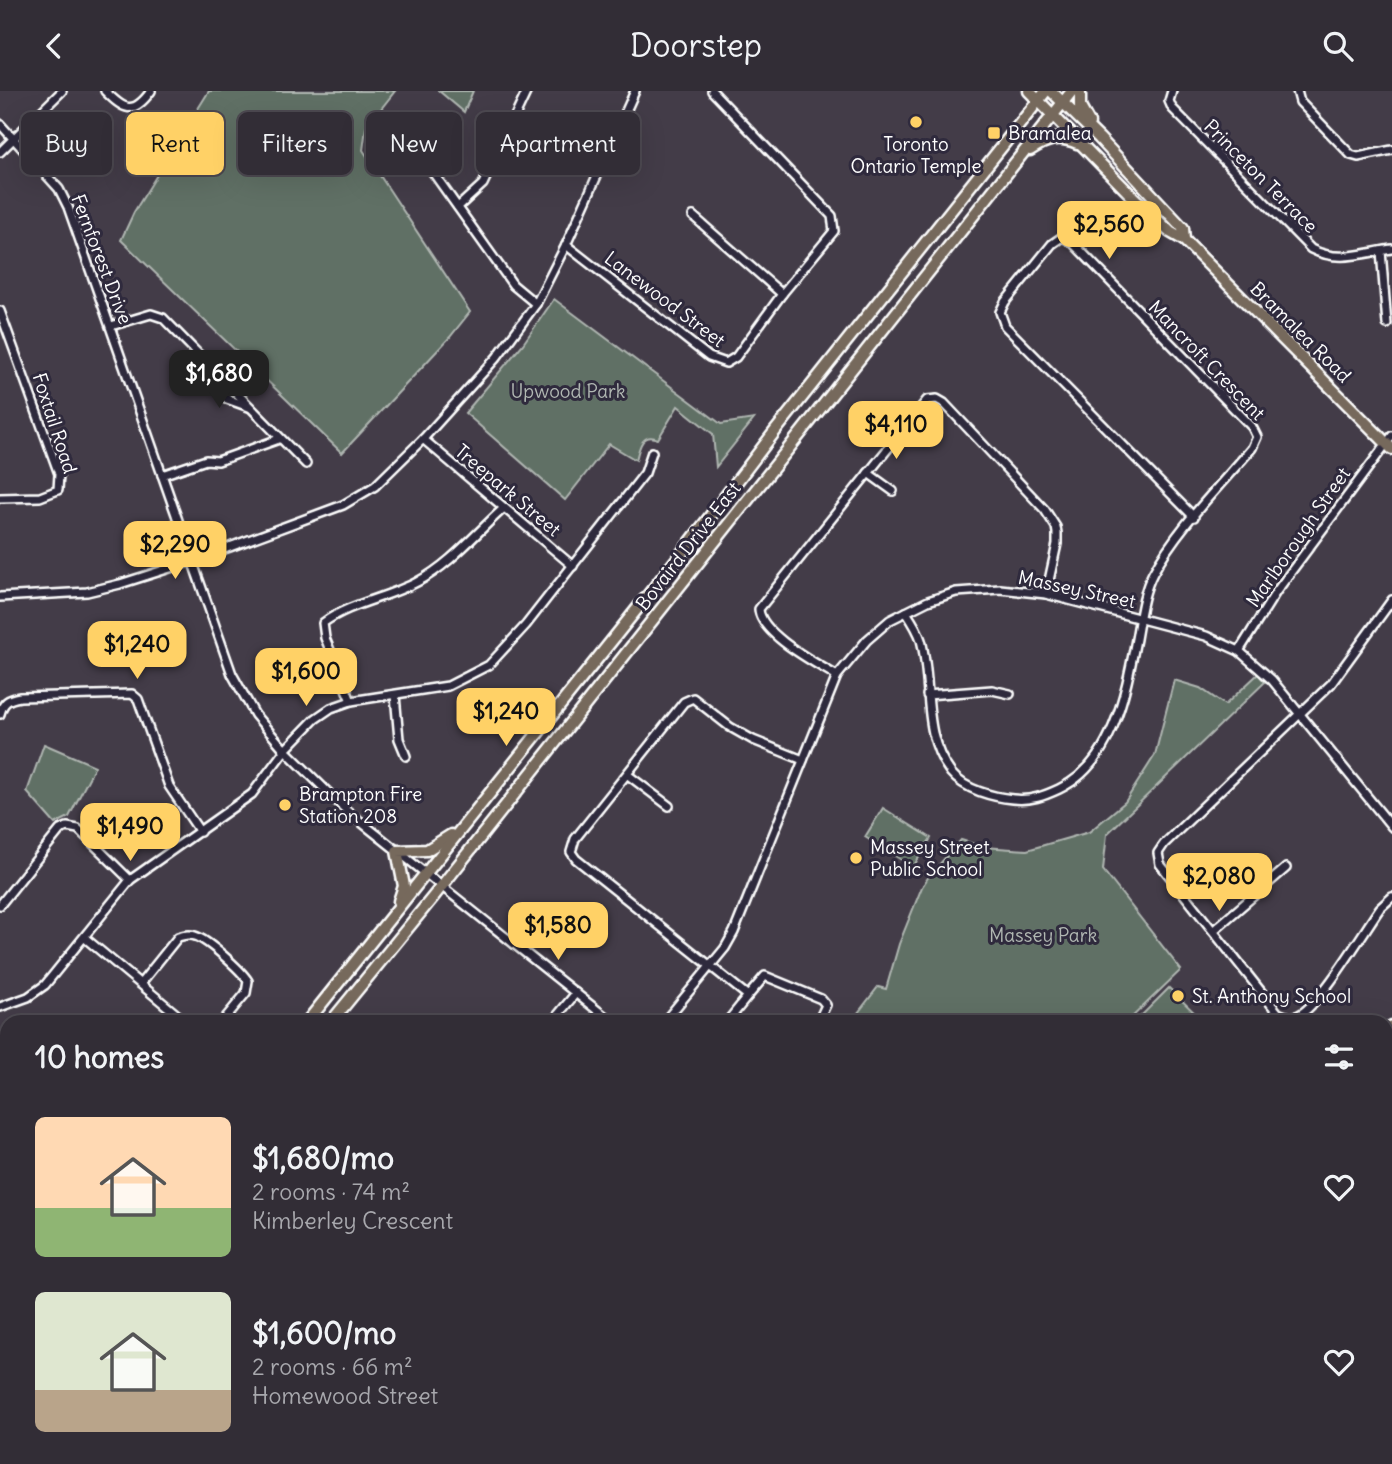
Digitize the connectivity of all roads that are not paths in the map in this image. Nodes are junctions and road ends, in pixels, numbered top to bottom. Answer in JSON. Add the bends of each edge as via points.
{"nodes":[{"id":1,"x":62,"y":91,"type":"edge"},
{"id":2,"x":105,"y":91,"type":"edge"},
{"id":3,"x":150,"y":91,"type":"edge"},
{"id":4,"x":527,"y":91,"type":"edge"},
{"id":5,"x":635,"y":91,"type":"edge"},
{"id":6,"x":712,"y":91,"type":"edge"},
{"id":7,"x":1029,"y":91,"type":"edge"},
{"id":8,"x":1046,"y":91,"type":"edge"},
{"id":9,"x":1051,"y":91,"type":"edge"},
{"id":10,"x":1072,"y":91,"type":"edge"},
{"id":11,"x":1080,"y":91,"type":"edge"},
{"id":12,"x":1172,"y":91,"type":"edge"},
{"id":13,"x":1297,"y":91,"type":"edge"},
{"id":14,"x":1038,"y":100,"type":"junction"},
{"id":15,"x":1063,"y":103,"type":"junction"},
{"id":16,"x":1053,"y":116,"type":"junction"},
{"id":17,"x":0,"y":124,"type":"edge"},
{"id":18,"x":1099,"y":138,"type":"junction"},
{"id":19,"x":14,"y":139,"type":"junction"},
{"id":20,"x":1081,"y":145,"type":"junction"},
{"id":21,"x":1392,"y":150,"type":"edge"},
{"id":22,"x":0,"y":152,"type":"edge"},
{"id":23,"x":1021,"y":156,"type":"junction"},
{"id":24,"x":435,"y":175,"type":"edge"},
{"id":25,"x":458,"y":207,"type":"junction"},
{"id":26,"x":693,"y":216,"type":"dead end"},
{"id":27,"x":1184,"y":240,"type":"junction"},
{"id":28,"x":566,"y":245,"type":"junction"},
{"id":29,"x":1392,"y":249,"type":"edge"},
{"id":30,"x":1381,"y":251,"type":"junction"},
{"id":31,"x":782,"y":294,"type":"junction"},
{"id":32,"x":536,"y":303,"type":"junction"},
{"id":33,"x":0,"y":311,"type":"edge"},
{"id":34,"x":1387,"y":324,"type":"dead end"},
{"id":35,"x":111,"y":326,"type":"junction"},
{"id":36,"x":279,"y":439,"type":"junction"},
{"id":37,"x":423,"y":439,"type":"junction"},
{"id":38,"x":1390,"y":443,"type":"edge"},
{"id":39,"x":652,"y":452,"type":"dead end"},
{"id":40,"x":306,"y":464,"type":"dead end"},
{"id":41,"x":868,"y":473,"type":"junction"},
{"id":42,"x":162,"y":475,"type":"junction"},
{"id":43,"x":893,"y":491,"type":"dead end"},
{"id":44,"x":0,"y":498,"type":"edge"},
{"id":45,"x":504,"y":508,"type":"junction"},
{"id":46,"x":1194,"y":517,"type":"junction"},
{"id":47,"x":191,"y":561,"type":"junction"},
{"id":48,"x":573,"y":566,"type":"junction"},
{"id":49,"x":1046,"y":594,"type":"junction"},
{"id":50,"x":0,"y":597,"type":"edge"},
{"id":51,"x":1392,"y":600,"type":"edge"},
{"id":52,"x":906,"y":613,"type":"junction"},
{"id":53,"x":1139,"y":618,"type":"junction"},
{"id":54,"x":1239,"y":651,"type":"junction"},
{"id":55,"x":837,"y":676,"type":"junction"},
{"id":56,"x":1010,"y":694,"type":"dead end"},
{"id":57,"x":395,"y":695,"type":"junction"},
{"id":58,"x":927,"y":695,"type":"junction"},
{"id":59,"x":351,"y":701,"type":"junction"},
{"id":60,"x":0,"y":714,"type":"edge"},
{"id":61,"x":1300,"y":714,"type":"junction"},
{"id":62,"x":285,"y":750,"type":"junction"},
{"id":63,"x":406,"y":756,"type":"dead end"},
{"id":64,"x":803,"y":760,"type":"junction"},
{"id":65,"x":628,"y":775,"type":"junction"},
{"id":66,"x":669,"y":806,"type":"dead end"},
{"id":67,"x":1392,"y":827,"type":"edge"},
{"id":68,"x":460,"y":829,"type":"junction"},
{"id":69,"x":200,"y":832,"type":"junction"},
{"id":70,"x":397,"y":851,"type":"junction"},
{"id":71,"x":1286,"y":868,"type":"dead end"},
{"id":72,"x":424,"y":874,"type":"junction"},
{"id":73,"x":130,"y":880,"type":"junction"},
{"id":74,"x":441,"y":887,"type":"junction"},
{"id":75,"x":1392,"y":897,"type":"edge"},
{"id":76,"x":0,"y":905,"type":"edge"},
{"id":77,"x":395,"y":912,"type":"junction"},
{"id":78,"x":1214,"y":930,"type":"junction"},
{"id":79,"x":85,"y":938,"type":"junction"},
{"id":80,"x":710,"y":967,"type":"junction"},
{"id":81,"x":141,"y":983,"type":"junction"},
{"id":82,"x":576,"y":993,"type":"junction"},
{"id":83,"x":748,"y":996,"type":"junction"},
{"id":84,"x":0,"y":1007,"type":"edge"},
{"id":85,"x":178,"y":1015,"type":"edge"},
{"id":86,"x":228,"y":1015,"type":"edge"},
{"id":87,"x":313,"y":1015,"type":"edge"},
{"id":88,"x":337,"y":1015,"type":"edge"},
{"id":89,"x":558,"y":1015,"type":"edge"},
{"id":90,"x":603,"y":1015,"type":"edge"},
{"id":91,"x":670,"y":1015,"type":"edge"},
{"id":92,"x":733,"y":1015,"type":"edge"},
{"id":93,"x":822,"y":1015,"type":"edge"},
{"id":94,"x":1284,"y":1015,"type":"edge"},
{"id":95,"x":1300,"y":1015,"type":"edge"}],
"edges":[{"from":1,"to":19,"type":"street"},
{"from":2,"to":3,"type":"street","via":[[120,106],[132,109]]},
{"from":4,"to":25,"type":"street","via":[[483,184]]},
{"from":5,"to":28,"type":"street"},
{"from":6,"to":31,"type":"street","name":"Lanewood Street","via":[[832,216],[834,230]]},
{"from":7,"to":14,"type":"main road","name":"Bramalea Road"},
{"from":8,"to":14,"type":"main road","name":"Bovaird Drive East"},
{"from":9,"to":15,"type":"main road","name":"Bramalea Road"},
{"from":10,"to":15,"type":"main road","name":"Bovaird Drive East"},
{"from":11,"to":18,"type":"main road","via":[[1080,107]]},
{"from":12,"to":30,"type":"street","name":"Princeton Terrace","via":[[1172,108],[1311,249],[1338,258]]},
{"from":13,"to":21,"type":"street","via":[[1300,102],[1351,155]]},
{"from":14,"to":16,"type":"main road","name":"Bramalea Road"},
{"from":14,"to":68,"type":"main road","name":"Bovaird Drive East"},
{"from":15,"to":16,"type":"main road","name":"Bovaird Drive East"},
{"from":15,"to":18,"type":"main road","name":"Bramalea Road"},
{"from":16,"to":20,"type":"main road","name":"Bramalea Road"},
{"from":16,"to":23,"type":"main road","name":"Bovaird Drive East"},
{"from":17,"to":19,"type":"street","name":"Fernforest Drive"},
{"from":18,"to":27,"type":"main road","name":"Bramalea Road","via":[[1183,228]]},
{"from":19,"to":22,"type":"street"},
{"from":19,"to":35,"type":"street","name":"Fernforest Drive","via":[[59,189]]},
{"from":20,"to":23,"type":"main road","via":[[1050,138]]},
{"from":20,"to":27,"type":"main road","name":"Bramalea Road"},
{"from":23,"to":74,"type":"main road","name":"Bovaird Drive East"},
{"from":24,"to":25,"type":"street"},
{"from":25,"to":32,"type":"street","via":[[513,285]]},
{"from":26,"to":31,"type":"street"},
{"from":27,"to":38,"type":"main road","name":"Bramalea Road"},
{"from":28,"to":31,"type":"street","name":"Lanewood Street","via":[[709,357],[726,363],[736,357]]},
{"from":28,"to":32,"type":"street"},
{"from":29,"to":30,"type":"street","name":"Princeton Terrace"},
{"from":30,"to":34,"type":"street"},
{"from":32,"to":37,"type":"street","via":[[497,357]]},
{"from":33,"to":44,"type":"street","name":"Foxtail Road","via":[[59,483],[58,490],[49,495]]},
{"from":35,"to":36,"type":"street","via":[[151,314],[163,318]]},
{"from":35,"to":42,"type":"street","name":"Fernforest Drive"},
{"from":36,"to":40,"type":"street"},
{"from":36,"to":42,"type":"street"},
{"from":37,"to":45,"type":"street","name":"Treepark Street"},
{"from":37,"to":47,"type":"street","via":[[374,486],[343,505]]},
{"from":38,"to":54,"type":"street","name":"Marlborough Street","via":[[1276,592]]},
{"from":39,"to":48,"type":"street","via":[[645,473]]},
{"from":41,"to":43,"type":"street"},
{"from":41,"to":49,"type":"street","via":[[927,400],[944,403],[1056,527]]},
{"from":41,"to":55,"type":"street","via":[[759,609],[766,626]]},
{"from":42,"to":47,"type":"street","name":"Fernforest Drive"},
{"from":45,"to":48,"type":"street","name":"Treepark Street"},
{"from":45,"to":59,"type":"street","via":[[426,577],[323,623]]},
{"from":46,"to":46,"type":"street","name":"Mancroft Crescent","via":[[1257,437],[1062,237],[1005,302],[1000,312],[1005,326]]},
{"from":46,"to":53,"type":"street","name":"Mancroft Crescent","via":[[1152,575]]},
{"from":47,"to":50,"type":"street","via":[[103,589]]},
{"from":47,"to":62,"type":"street","name":"Fernforest Drive","via":[[232,674],[250,708]]},
{"from":48,"to":57,"type":"street","via":[[489,665],[448,686]]},
{"from":49,"to":52,"type":"street","name":"Massey Street","via":[[1000,589],[956,592]]},
{"from":49,"to":53,"type":"street","name":"Massey Street"},
{"from":51,"to":61,"type":"street","via":[[1331,684]]},
{"from":52,"to":55,"type":"street","name":"Massey Street","via":[[867,640]]},
{"from":52,"to":58,"type":"street","via":[[921,642]]},
{"from":53,"to":54,"type":"street","name":"Massey Street","via":[[1206,636]]},
{"from":53,"to":58,"type":"street","via":[[1110,733],[1073,783],[1040,798],[997,797],[952,775],[936,747]]},
{"from":54,"to":61,"type":"street","name":"Massey Street","via":[[1272,680]]},
{"from":55,"to":64,"type":"street","name":"Massey Street"},
{"from":56,"to":58,"type":"street","via":[[992,690]]},
{"from":57,"to":59,"type":"street"},
{"from":57,"to":63,"type":"street","via":[[399,739]]},
{"from":59,"to":62,"type":"street","via":[[315,719]]},
{"from":60,"to":69,"type":"street","via":[[10,699],[20,697],[132,694],[138,699],[169,786]]},
{"from":61,"to":67,"type":"street","name":"Massey Street"},
{"from":61,"to":78,"type":"street","via":[[1158,853],[1160,864]]},
{"from":62,"to":69,"type":"street","via":[[252,794]]},
{"from":62,"to":70,"type":"street","name":"Fernforest Drive","via":[[346,810]]},
{"from":64,"to":65,"type":"street","via":[[753,740],[693,698],[684,702]]},
{"from":64,"to":80,"type":"street","name":"Massey Street","via":[[734,932]]},
{"from":65,"to":66,"type":"street"},
{"from":65,"to":80,"type":"street","via":[[575,839],[571,852]]},
{"from":68,"to":70,"type":"main road","via":[[427,850]]},
{"from":68,"to":72,"type":"main road","name":"Bovaird Drive East"},
{"from":69,"to":73,"type":"street"},
{"from":70,"to":72,"type":"street","name":"Fernforest Drive"},
{"from":70,"to":77,"type":"main road","via":[[404,886]]},
{"from":71,"to":78,"type":"street"},
{"from":72,"to":74,"type":"street","name":"Fernforest Drive"},
{"from":72,"to":77,"type":"main road","name":"Bovaird Drive East"},
{"from":73,"to":76,"type":"street","via":[[78,829],[67,827]]},
{"from":73,"to":79,"type":"street"},
{"from":74,"to":82,"type":"street","name":"Fernforest Drive"},
{"from":74,"to":88,"type":"main road","name":"Bovaird Drive East"},
{"from":75,"to":95,"type":"street","via":[[1318,999]]},
{"from":77,"to":87,"type":"main road","name":"Bovaird Drive East"},
{"from":78,"to":94,"type":"street"},
{"from":79,"to":81,"type":"street"},
{"from":79,"to":84,"type":"street","via":[[45,985]]},
{"from":80,"to":83,"type":"street"},
{"from":80,"to":91,"type":"street","name":"Massey Street"},
{"from":81,"to":85,"type":"street"},
{"from":81,"to":86,"type":"street","via":[[178,937],[198,936],[248,981],[246,993]]},
{"from":82,"to":89,"type":"street"},
{"from":82,"to":90,"type":"street","name":"Fernforest Drive"},
{"from":83,"to":92,"type":"street"},
{"from":83,"to":93,"type":"street","via":[[765,976],[821,999],[826,1005]]}]}
